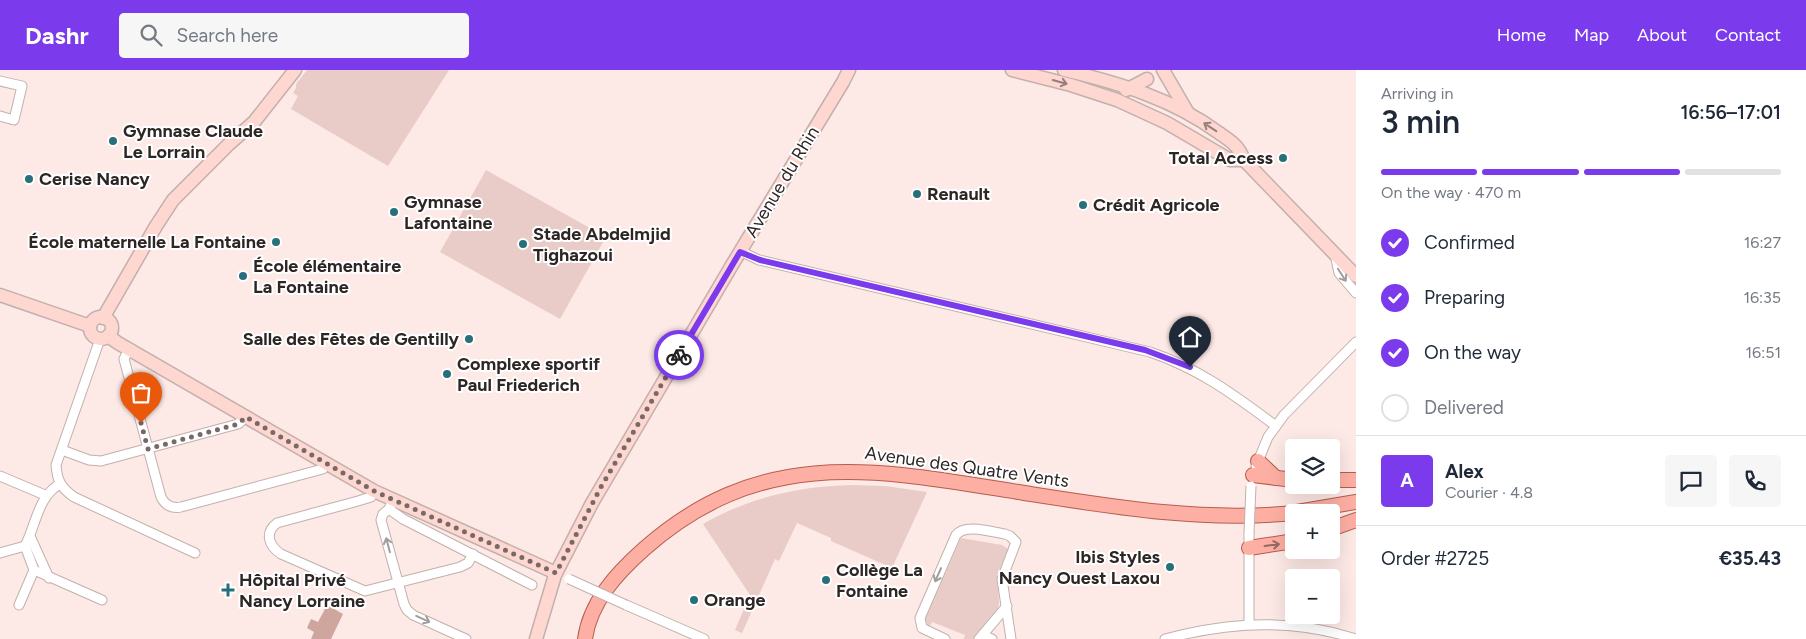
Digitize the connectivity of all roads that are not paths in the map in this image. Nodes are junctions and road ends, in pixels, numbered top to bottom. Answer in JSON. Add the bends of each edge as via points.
{"nodes":[{"id":1,"x":295,"y":70,"type":"edge"},
{"id":2,"x":849,"y":70,"type":"edge"},
{"id":3,"x":1012,"y":70,"type":"edge"},
{"id":4,"x":1064,"y":70,"type":"edge"},
{"id":5,"x":1163,"y":70,"type":"edge"},
{"id":6,"x":1149,"y":74,"type":"edge"},
{"id":7,"x":0,"y":81,"type":"edge"},
{"id":8,"x":1132,"y":88,"type":"junction"},
{"id":9,"x":1145,"y":93,"type":"junction"},
{"id":10,"x":1116,"y":100,"type":"junction"},
{"id":11,"x":1188,"y":113,"type":"junction"},
{"id":12,"x":0,"y":116,"type":"edge"},
{"id":13,"x":1167,"y":124,"type":"junction"},
{"id":14,"x":1244,"y":160,"type":"junction"},
{"id":15,"x":740,"y":252,"type":"junction"},
{"id":16,"x":1335,"y":254,"type":"junction"},
{"id":17,"x":1356,"y":276,"type":"edge"},
{"id":18,"x":1356,"y":293,"type":"edge"},
{"id":19,"x":0,"y":295,"type":"edge"},
{"id":20,"x":103,"y":318,"type":"junction"},
{"id":21,"x":90,"y":326,"type":"junction"},
{"id":22,"x":104,"y":337,"type":"junction"},
{"id":23,"x":1356,"y":342,"type":"edge"},
{"id":24,"x":129,"y":350,"type":"junction"},
{"id":25,"x":246,"y":417,"type":"junction"},
{"id":26,"x":1276,"y":426,"type":"junction"},
{"id":27,"x":148,"y":449,"type":"junction"},
{"id":28,"x":62,"y":450,"type":"junction"},
{"id":29,"x":1258,"y":461,"type":"junction"},
{"id":30,"x":326,"y":464,"type":"junction"},
{"id":31,"x":0,"y":476,"type":"edge"},
{"id":32,"x":1276,"y":478,"type":"junction"},
{"id":33,"x":1285,"y":479,"type":"edge"},
{"id":34,"x":1252,"y":480,"type":"junction"},
{"id":35,"x":1340,"y":480,"type":"edge"},
{"id":36,"x":1356,"y":480,"type":"edge"},
{"id":37,"x":60,"y":484,"type":"junction"},
{"id":38,"x":374,"y":491,"type":"junction"},
{"id":39,"x":46,"y":495,"type":"junction"},
{"id":40,"x":1356,"y":502,"type":"edge"},
{"id":41,"x":391,"y":505,"type":"junction"},
{"id":42,"x":1340,"y":505,"type":"edge"},
{"id":43,"x":1285,"y":514,"type":"edge"},
{"id":44,"x":1356,"y":520,"type":"edge"},
{"id":45,"x":1340,"y":526,"type":"edge"},
{"id":46,"x":30,"y":536,"type":"junction"},
{"id":47,"x":1285,"y":542,"type":"edge"},
{"id":48,"x":25,"y":546,"type":"junction"},
{"id":49,"x":1249,"y":548,"type":"junction"},
{"id":50,"x":0,"y":552,"type":"edge"},
{"id":51,"x":195,"y":553,"type":"dead end"},
{"id":52,"x":473,"y":554,"type":"junction"},
{"id":53,"x":34,"y":570,"type":"junction"},
{"id":54,"x":556,"y":573,"type":"junction"},
{"id":55,"x":48,"y":578,"type":"junction"},
{"id":56,"x":398,"y":584,"type":"junction"},
{"id":57,"x":532,"y":584,"type":"dead end"},
{"id":58,"x":102,"y":600,"type":"dead end"},
{"id":59,"x":18,"y":605,"type":"dead end"},
{"id":60,"x":1007,"y":606,"type":"junction"},
{"id":61,"x":1250,"y":624,"type":"junction"},
{"id":62,"x":981,"y":637,"type":"edge"},
{"id":63,"x":466,"y":639,"type":"edge"},
{"id":64,"x":536,"y":639,"type":"edge"},
{"id":65,"x":585,"y":639,"type":"edge"},
{"id":66,"x":704,"y":639,"type":"edge"},
{"id":67,"x":945,"y":639,"type":"edge"},
{"id":68,"x":992,"y":639,"type":"edge"},
{"id":69,"x":1011,"y":639,"type":"edge"},
{"id":70,"x":1165,"y":639,"type":"edge"},
{"id":71,"x":1356,"y":639,"type":"edge"}],
"edges":[{"from":1,"to":20,"type":"main road","via":[[254,122],[173,200]]},
{"from":2,"to":15,"type":"main road","name":"Avenue du Rhin"},
{"from":3,"to":10,"type":"main road","one_way":true},
{"from":4,"to":8,"type":"main road"},
{"from":5,"to":11,"type":"main road"},
{"from":6,"to":8,"type":"main road"},
{"from":6,"to":9,"type":"main road"},
{"from":7,"to":12,"type":"street","via":[[22,86],[14,120]]},
{"from":8,"to":9,"type":"main road"},
{"from":8,"to":10,"type":"main road","via":[[1119,93]]},
{"from":9,"to":11,"type":"main road"},
{"from":9,"to":13,"type":"main road","via":[[1152,108]]},
{"from":10,"to":13,"type":"main road"},
{"from":14,"to":11,"type":"main road","one_way":true,"via":[[1240,148]]},
{"from":13,"to":14,"type":"main road","via":[[1230,160]]},
{"from":14,"to":16,"type":"main road"},
{"from":15,"to":26,"type":"street","via":[[760,260],[1150,352],[1200,372]]},
{"from":15,"to":54,"type":"main road","name":"Avenue du Rhin","via":[[610,472]]},
{"from":16,"to":17,"type":"main road"},
{"from":16,"to":18,"type":"street","one_way":true,"via":[[1339,273]]},
{"from":19,"to":21,"type":"main road"},
{"from":20,"to":21,"type":"main road","via":[[95,319]]},
{"from":20,"to":22,"type":"main road","via":[[111,326],[111,331]]},
{"from":21,"to":22,"type":"main road","via":[[94,336]]},
{"from":22,"to":24,"type":"main road"},
{"from":22,"to":28,"type":"street"},
{"from":23,"to":26,"type":"street"},
{"from":24,"to":25,"type":"main road"},
{"from":24,"to":27,"type":"street","via":[[124,358]]},
{"from":25,"to":27,"type":"street","via":[[238,424]]},
{"from":25,"to":30,"type":"main road"},
{"from":26,"to":29,"type":"street"},
{"from":27,"to":28,"type":"street","via":[[101,461]]},
{"from":27,"to":30,"type":"street","via":[[160,497],[176,508],[323,469]]},
{"from":28,"to":37,"type":"street","via":[[56,465]]},
{"from":29,"to":32,"type":"main road"},
{"from":29,"to":34,"type":"street"},
{"from":30,"to":38,"type":"main road"},
{"from":31,"to":39,"type":"street"},
{"from":32,"to":33,"type":"main road"},
{"from":32,"to":34,"type":"main road"},
{"from":34,"to":49,"type":"street","bridge":true},
{"from":35,"to":36,"type":"main road"},
{"from":37,"to":39,"type":"street"},
{"from":37,"to":51,"type":"street","via":[[74,497]]},
{"from":38,"to":41,"type":"main road"},
{"from":38,"to":56,"type":"street","via":[[371,496],[358,501],[276,523],[269,533],[271,543],[281,554],[360,590]]},
{"from":39,"to":46,"type":"street"},
{"from":40,"to":42,"type":"main road","name":"Avenue des Quatre Vents"},
{"from":41,"to":52,"type":"street","via":[[410,523]]},
{"from":41,"to":54,"type":"main road"},
{"from":56,"to":41,"type":"street","one_way":true,"via":[[382,520]]},
{"from":43,"to":65,"type":"main road","name":"Avenue des Quatre Vents","via":[[1240,516],[1174,513],[894,474],[843,471],[804,474],[725,496],[667,530],[610,585],[595,607]]},
{"from":44,"to":45,"type":"main road"},
{"from":46,"to":48,"type":"street"},
{"from":46,"to":55,"type":"street"},
{"from":49,"to":47,"type":"main road","one_way":true},
{"from":48,"to":50,"type":"street"},
{"from":48,"to":53,"type":"street"},
{"from":49,"to":61,"type":"street"},
{"from":52,"to":56,"type":"street","via":[[460,568]]},
{"from":52,"to":57,"type":"street"},
{"from":53,"to":55,"type":"street"},
{"from":53,"to":59,"type":"street"},
{"from":54,"to":64,"type":"main road","name":"Avenue du Rhin"},
{"from":54,"to":66,"type":"street","bridge":true},
{"from":55,"to":58,"type":"street"},
{"from":56,"to":63,"type":"street","one_way":true,"via":[[407,610]]},
{"from":60,"to":62,"type":"street"},
{"from":60,"to":67,"type":"street","one_way":true,"via":[[1002,579],[1016,542],[1006,534],[966,528],[959,532],[951,546],[920,618],[926,631]]},
{"from":60,"to":69,"type":"street"},
{"from":61,"to":70,"type":"street"},
{"from":61,"to":71,"type":"street","via":[[1299,626]]},
{"from":62,"to":68,"type":"street"}]}
